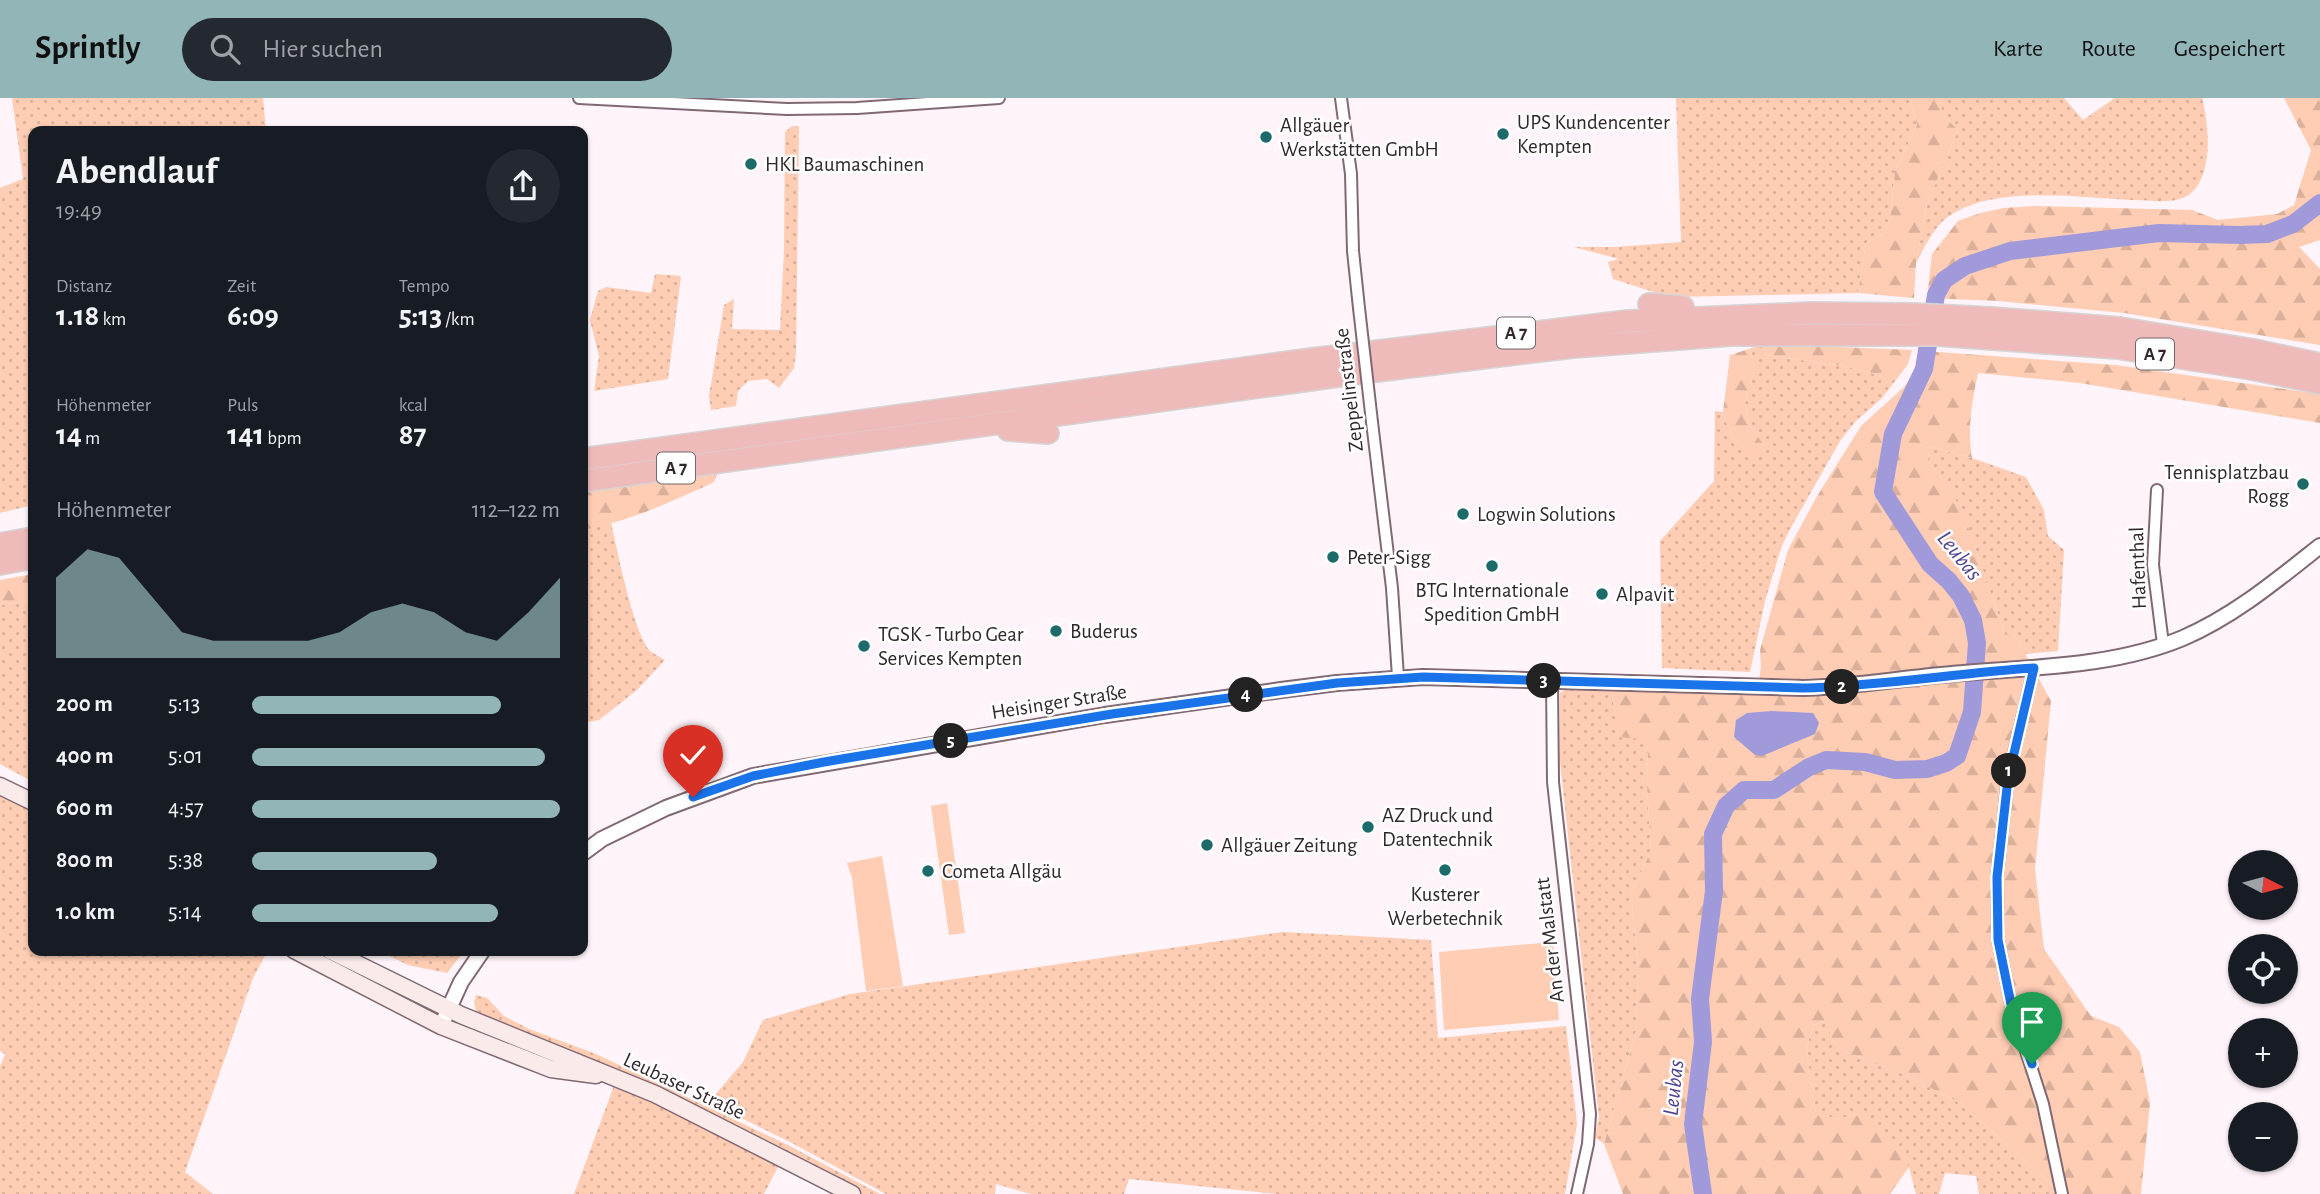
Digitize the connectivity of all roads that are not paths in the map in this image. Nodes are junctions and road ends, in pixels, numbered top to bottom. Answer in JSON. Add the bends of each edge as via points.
{"nodes":[{"id":1,"x":579,"y":98,"type":"edge"},
{"id":2,"x":999,"y":98,"type":"edge"},
{"id":3,"x":1340,"y":98,"type":"edge"},
{"id":4,"x":737,"y":103,"type":"edge"},
{"id":5,"x":1649,"y":304,"type":"dead end"},
{"id":6,"x":1730,"y":316,"type":"junction"},
{"id":7,"x":1884,"y":324,"type":"junction"},
{"id":8,"x":1990,"y":328,"type":"junction"},
{"id":9,"x":1412,"y":331,"type":"dead end"},
{"id":10,"x":1304,"y":360,"type":"junction"},
{"id":11,"x":2320,"y":364,"type":"edge"},
{"id":12,"x":1360,"y":373,"type":"junction"},
{"id":13,"x":2320,"y":383,"type":"edge"},
{"id":14,"x":1309,"y":396,"type":"dead end"},
{"id":15,"x":964,"y":427,"type":"junction"},
{"id":16,"x":1048,"y":433,"type":"dead end"},
{"id":17,"x":588,"y":458,"type":"edge"},
{"id":18,"x":588,"y":480,"type":"edge"},
{"id":19,"x":2157,"y":490,"type":"dead end"},
{"id":20,"x":28,"y":528,"type":"edge"},
{"id":21,"x":0,"y":531,"type":"edge"},
{"id":22,"x":28,"y":539,"type":"edge"},
{"id":23,"x":0,"y":544,"type":"edge"},
{"id":24,"x":2320,"y":546,"type":"edge"},
{"id":25,"x":28,"y":559,"type":"edge"},
{"id":26,"x":0,"y":564,"type":"edge"},
{"id":27,"x":2163,"y":644,"type":"junction"},
{"id":28,"x":2034,"y":668,"type":"junction"},
{"id":29,"x":1398,"y":677,"type":"junction"},
{"id":30,"x":1556,"y":681,"type":"junction"},
{"id":31,"x":0,"y":786,"type":"edge"},
{"id":32,"x":28,"y":800,"type":"edge"},
{"id":33,"x":588,"y":849,"type":"edge"},
{"id":34,"x":306,"y":956,"type":"edge"},
{"id":35,"x":342,"y":956,"type":"edge"},
{"id":36,"x":479,"y":956,"type":"edge"},
{"id":37,"x":449,"y":1009,"type":"junction"},
{"id":38,"x":441,"y":1026,"type":"junction"},
{"id":39,"x":615,"y":1077,"type":"junction"},
{"id":40,"x":852,"y":1194,"type":"edge"},
{"id":41,"x":1577,"y":1194,"type":"edge"},
{"id":42,"x":2062,"y":1194,"type":"edge"}],
"edges":[{"from":1,"to":4,"type":"street"},
{"from":2,"to":4,"type":"street","via":[[858,108]]},
{"from":3,"to":29,"type":"street","name":"Zeppelinstraße","bridge":true},
{"from":5,"to":6,"type":"highway","via":[[1709,308]]},
{"from":6,"to":7,"type":"highway","number":"A 7"},
{"from":6,"to":10,"type":"highway","number":"A 7","via":[[1628,321]]},
{"from":7,"to":8,"type":"highway","number":"A 7"},
{"from":7,"to":12,"type":"highway","number":"A 7","via":[[1573,347]]},
{"from":8,"to":11,"type":"highway","number":"A 7","via":[[2120,328]]},
{"from":8,"to":13,"type":"highway","number":"A 7"},
{"from":9,"to":10,"type":"highway"},
{"from":10,"to":17,"type":"highway","number":"A 7"},
{"from":12,"to":14,"type":"highway"},
{"from":12,"to":15,"type":"highway","number":"A 7"},
{"from":15,"to":16,"type":"highway"},
{"from":15,"to":18,"type":"highway","number":"A 7"},
{"from":19,"to":27,"type":"street","name":"Hafenthal","via":[[2153,565]]},
{"from":20,"to":21,"type":"highway"},
{"from":22,"to":23,"type":"highway"},
{"from":24,"to":27,"type":"street","name":"Heisinger Straße","via":[[2231,612]]},
{"from":25,"to":26,"type":"highway"},
{"from":27,"to":28,"type":"street","name":"Heisinger Straße","via":[[2119,656]]},
{"from":28,"to":30,"type":"street","name":"Heisinger Straße","via":[[1849,687]]},
{"from":28,"to":42,"type":"street","via":[[2008,779],[1997,877],[1998,940],[2011,1004],[2043,1104]]},
{"from":29,"to":30,"type":"street","name":"Heisinger Straße"},
{"from":29,"to":33,"type":"street","name":"Heisinger Straße","via":[[1112,714],[753,776],[666,808]]},
{"from":30,"to":41,"type":"street","name":"An der Malstatt","via":[[1556,821],[1590,1114]]},
{"from":31,"to":32,"type":"main road"},
{"from":34,"to":38,"type":"main road"},
{"from":35,"to":37,"type":"main road","name":"Leubaser Straße"},
{"from":36,"to":37,"type":"street"},
{"from":37,"to":38,"type":"street"},
{"from":37,"to":39,"type":"main road","name":"Leubaser Straße"},
{"from":38,"to":39,"type":"main road","via":[[551,1069]]},
{"from":39,"to":40,"type":"main road","name":"Leubaser Straße"}]}
